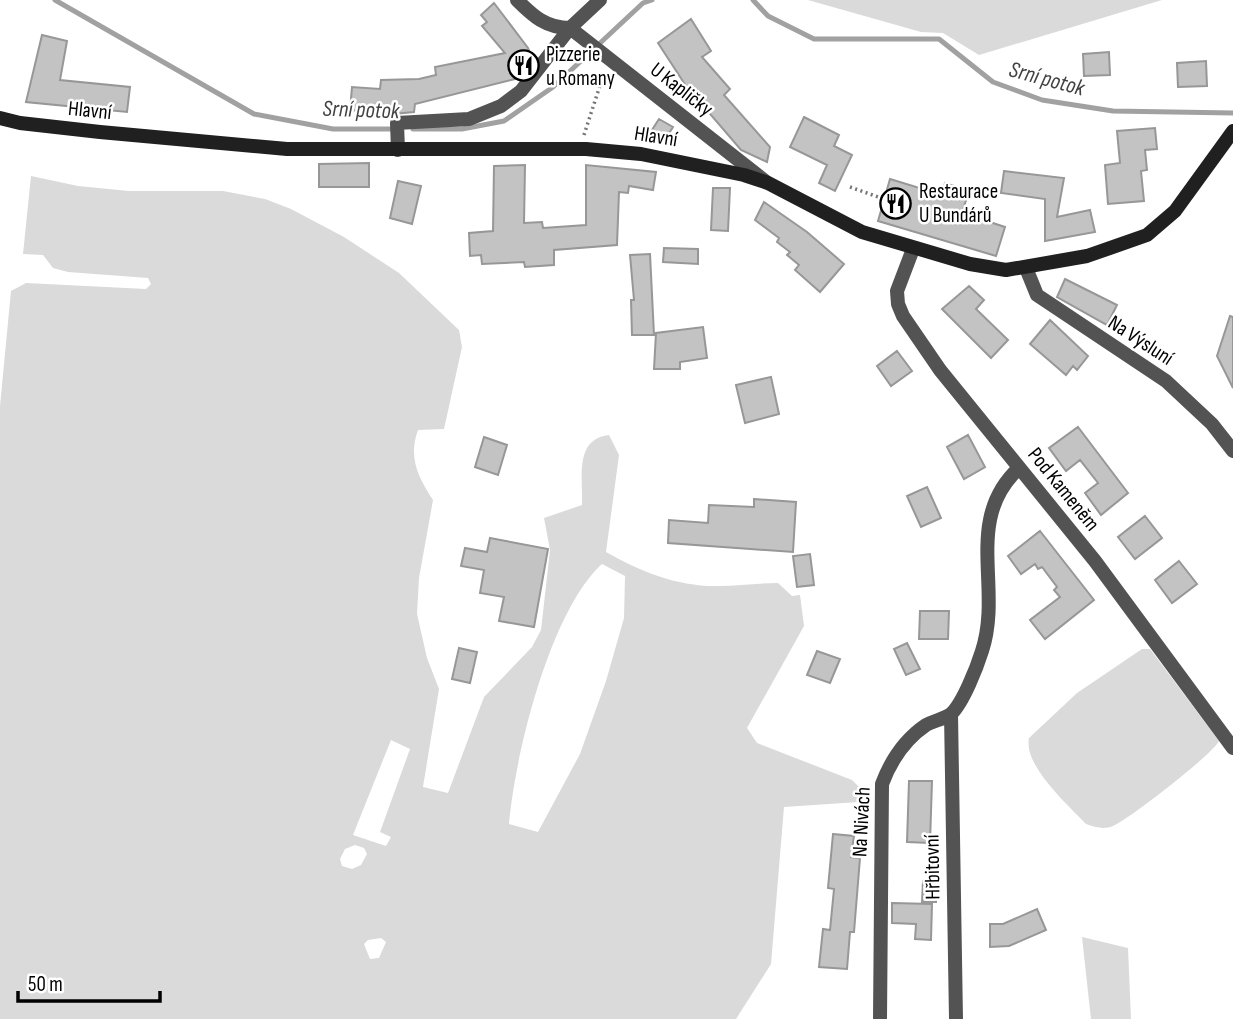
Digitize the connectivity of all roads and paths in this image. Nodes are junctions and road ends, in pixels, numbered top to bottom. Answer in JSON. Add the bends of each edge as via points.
{"nodes":[{"id":1,"x":517,"y":0,"type":"edge"},
{"id":2,"x":600,"y":0,"type":"edge"},
{"id":3,"x":570,"y":28,"type":"junction"},
{"id":4,"x":605,"y":61,"type":"junction"},
{"id":5,"x":0,"y":118,"type":"edge"},
{"id":6,"x":1233,"y":131,"type":"edge"},
{"id":7,"x":397,"y":137,"type":"junction"},
{"id":8,"x":583,"y":137,"type":"dead end"},
{"id":9,"x":768,"y":184,"type":"junction"},
{"id":10,"x":850,"y":187,"type":"dead end"},
{"id":11,"x":884,"y":199,"type":"dead end"},
{"id":12,"x":913,"y":249,"type":"junction"},
{"id":13,"x":1026,"y":268,"type":"junction"},
{"id":14,"x":1233,"y":451,"type":"edge"},
{"id":15,"x":1019,"y":468,"type":"junction"},
{"id":16,"x":951,"y":714,"type":"junction"},
{"id":17,"x":1233,"y":748,"type":"edge"},
{"id":18,"x":880,"y":1019,"type":"edge"},
{"id":19,"x":956,"y":1019,"type":"edge"}],
"edges":[{"from":1,"to":3,"type":"street","name":"U Kapličky","via":[[537,19],[555,28]]},
{"from":2,"to":3,"type":"street"},
{"from":3,"to":4,"type":"street","name":"U Kapličky"},
{"from":3,"to":7,"type":"street","via":[[521,91],[501,106]]},
{"from":4,"to":8,"type":"path"},
{"from":4,"to":9,"type":"street","name":"U Kapličky"},
{"from":5,"to":7,"type":"street","name":"Hlavní","via":[[87,131],[287,149]]},
{"from":6,"to":13,"type":"street","name":"Hlavní","via":[[1157,229],[1108,250]]},
{"from":7,"to":9,"type":"street","name":"Hlavní","via":[[615,150],[680,160]]},
{"from":9,"to":12,"type":"street","name":"Hlavní","via":[[853,229]]},
{"from":10,"to":11,"type":"path"},
{"from":12,"to":13,"type":"street","name":"Hlavní","via":[[985,268]]},
{"from":12,"to":15,"type":"street","name":"Pod Kameněm","via":[[897,290],[900,310],[940,370]]},
{"from":13,"to":14,"type":"street","name":"Na Výsluní","via":[[1037,295],[1166,381]]},
{"from":15,"to":16,"type":"street","via":[[1004,482],[991,509],[986,536],[990,612],[983,650]]},
{"from":15,"to":17,"type":"street","name":"Pod Kameněm","via":[[1095,561]]},
{"from":16,"to":18,"type":"street","name":"Na Nivách","via":[[926,725],[903,744],[882,784]]},
{"from":16,"to":19,"type":"street","name":"Hřbitovní"}]}
